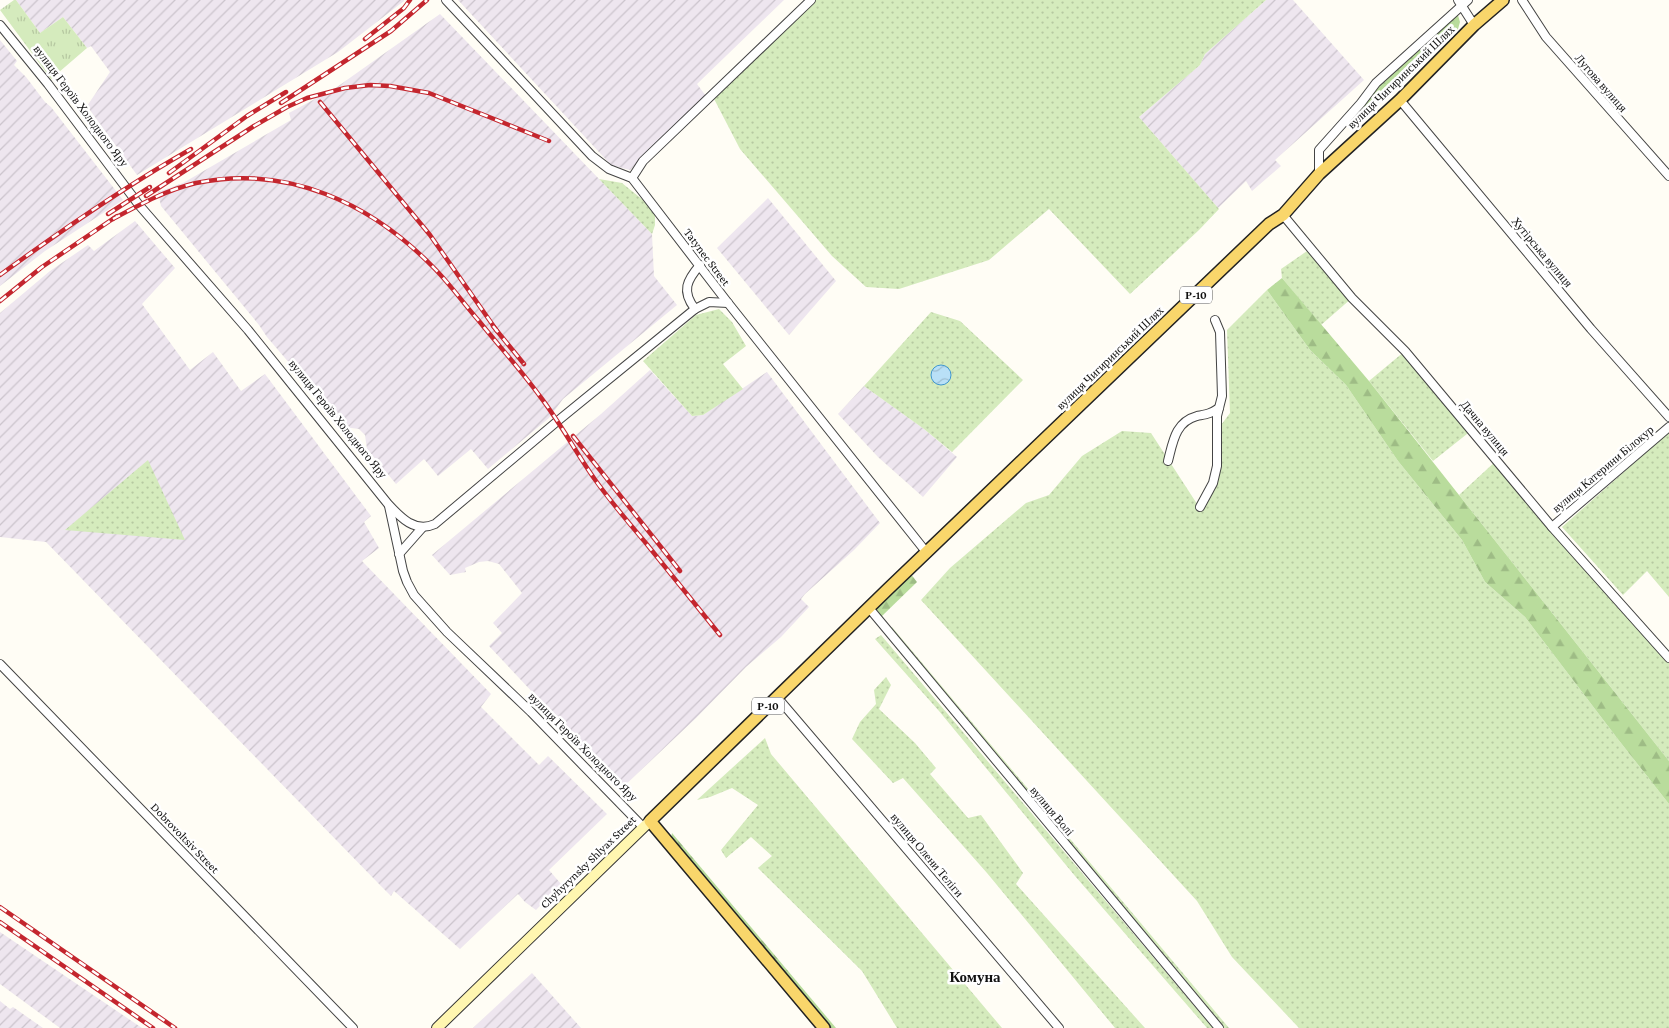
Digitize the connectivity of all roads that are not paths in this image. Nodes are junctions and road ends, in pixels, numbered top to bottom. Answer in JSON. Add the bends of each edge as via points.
{"nodes":[{"id":1,"x":446,"y":0,"type":"edge"},
{"id":2,"x":811,"y":0,"type":"edge"},
{"id":3,"x":1503,"y":0,"type":"edge"},
{"id":4,"x":1522,"y":0,"type":"edge"},
{"id":5,"x":1462,"y":2,"type":"edge"},
{"id":6,"x":0,"y":24,"type":"edge"},
{"id":7,"x":1474,"y":25,"type":"junction"},
{"id":8,"x":1400,"y":100,"type":"junction"},
{"id":9,"x":1319,"y":174,"type":"junction"},
{"id":10,"x":1669,"y":176,"type":"edge"},
{"id":11,"x":632,"y":178,"type":"junction"},
{"id":12,"x":1283,"y":214,"type":"junction"},
{"id":13,"x":700,"y":265,"type":"junction"},
{"id":14,"x":728,"y":304,"type":"junction"},
{"id":15,"x":695,"y":309,"type":"junction"},
{"id":16,"x":1215,"y":320,"type":"dead end"},
{"id":17,"x":1219,"y":408,"type":"junction"},
{"id":18,"x":1669,"y":417,"type":"edge"},
{"id":19,"x":1669,"y":427,"type":"edge"},
{"id":20,"x":1168,"y":461,"type":"dead end"},
{"id":21,"x":388,"y":504,"type":"junction"},
{"id":22,"x":1200,"y":507,"type":"dead end"},
{"id":23,"x":1552,"y":527,"type":"junction"},
{"id":24,"x":422,"y":528,"type":"junction"},
{"id":25,"x":927,"y":553,"type":"junction"},
{"id":26,"x":399,"y":554,"type":"junction"},
{"id":27,"x":868,"y":608,"type":"junction"},
{"id":28,"x":1669,"y":658,"type":"edge"},
{"id":29,"x":0,"y":664,"type":"edge"},
{"id":30,"x":778,"y":697,"type":"junction"},
{"id":31,"x":646,"y":824,"type":"junction"},
{"id":32,"x":353,"y":1028,"type":"edge"},
{"id":33,"x":437,"y":1028,"type":"edge"},
{"id":34,"x":824,"y":1028,"type":"edge"},
{"id":35,"x":1059,"y":1028,"type":"edge"},
{"id":36,"x":1219,"y":1028,"type":"edge"}],
"edges":[{"from":1,"to":11,"type":"street","via":[[592,156],[609,170]]},
{"from":2,"to":11,"type":"street","via":[[643,161]]},
{"from":3,"to":7,"type":"main road","name":"вулиця Чигиринський Шлях","number":"Р-10"},
{"from":4,"to":10,"type":"street","name":"Лугова вулиця","via":[[1546,36]]},
{"from":5,"to":7,"type":"street"},
{"from":5,"to":9,"type":"street","via":[[1376,84],[1318,150]]},
{"from":6,"to":21,"type":"street","name":"вулиця Героїв Холодного Яру","via":[[139,205],[248,330]]},
{"from":7,"to":8,"type":"main road","name":"вулиця Чигиринський Шлях","number":"Р-10"},
{"from":8,"to":9,"type":"main road","name":"вулиця Чигиринський Шлях","number":"Р-10"},
{"from":8,"to":18,"type":"street","name":"Хутірська вулиця","via":[[1591,329]]},
{"from":9,"to":12,"type":"main road","name":"вулиця Чигиринський Шлях","number":"Р-10"},
{"from":11,"to":13,"type":"street","name":"Tatynec Street"},
{"from":12,"to":23,"type":"street","name":"Дачна вулиця","via":[[1352,298],[1405,351]]},
{"from":12,"to":25,"type":"main road","name":"вулиця Чигиринський Шлях","number":"Р-10"},
{"from":13,"to":14,"type":"street","name":"Tatynec Street"},
{"from":13,"to":15,"type":"street","via":[[687,284],[690,302]]},
{"from":14,"to":15,"type":"street","via":[[709,302]]},
{"from":14,"to":25,"type":"street","name":"Tatynec Street"},
{"from":15,"to":24,"type":"street","via":[[435,524]]},
{"from":16,"to":17,"type":"street","via":[[1220,332],[1222,396]]},
{"from":17,"to":20,"type":"street","via":[[1180,425]]},
{"from":17,"to":22,"type":"street","via":[[1217,466],[1213,483]]},
{"from":19,"to":23,"type":"street","name":"вулиця Катерини Білокур"},
{"from":21,"to":24,"type":"street","via":[[402,519]]},
{"from":21,"to":26,"type":"street","name":"вулиця Героїв Холодного Яру"},
{"from":23,"to":28,"type":"street","name":"Дачна вулиця"},
{"from":24,"to":26,"type":"street"},
{"from":25,"to":27,"type":"main road","name":"вулиця Чигиринський Шлях","number":"Р-10"},
{"from":26,"to":31,"type":"street","name":"вулиця Героїв Холодного Яру","via":[[406,582],[416,599]]},
{"from":27,"to":30,"type":"main road","name":"Chyhyrynsky Shlyax Street","number":"Р-10"},
{"from":27,"to":36,"type":"street","name":"вулиця Волі"},
{"from":29,"to":32,"type":"street","name":"Dobrovoltsiv Street"},
{"from":30,"to":31,"type":"main road","name":"Chyhyrynsky Shlyax Street","number":"Р-10"},
{"from":30,"to":35,"type":"street","name":"вулиця Олени Теліги"},
{"from":31,"to":33,"type":"main road","name":"Chyhyrynsky Shlyax Street"},
{"from":31,"to":34,"type":"main road","name":"вулиця Героїв Холодного Яру"}]}
